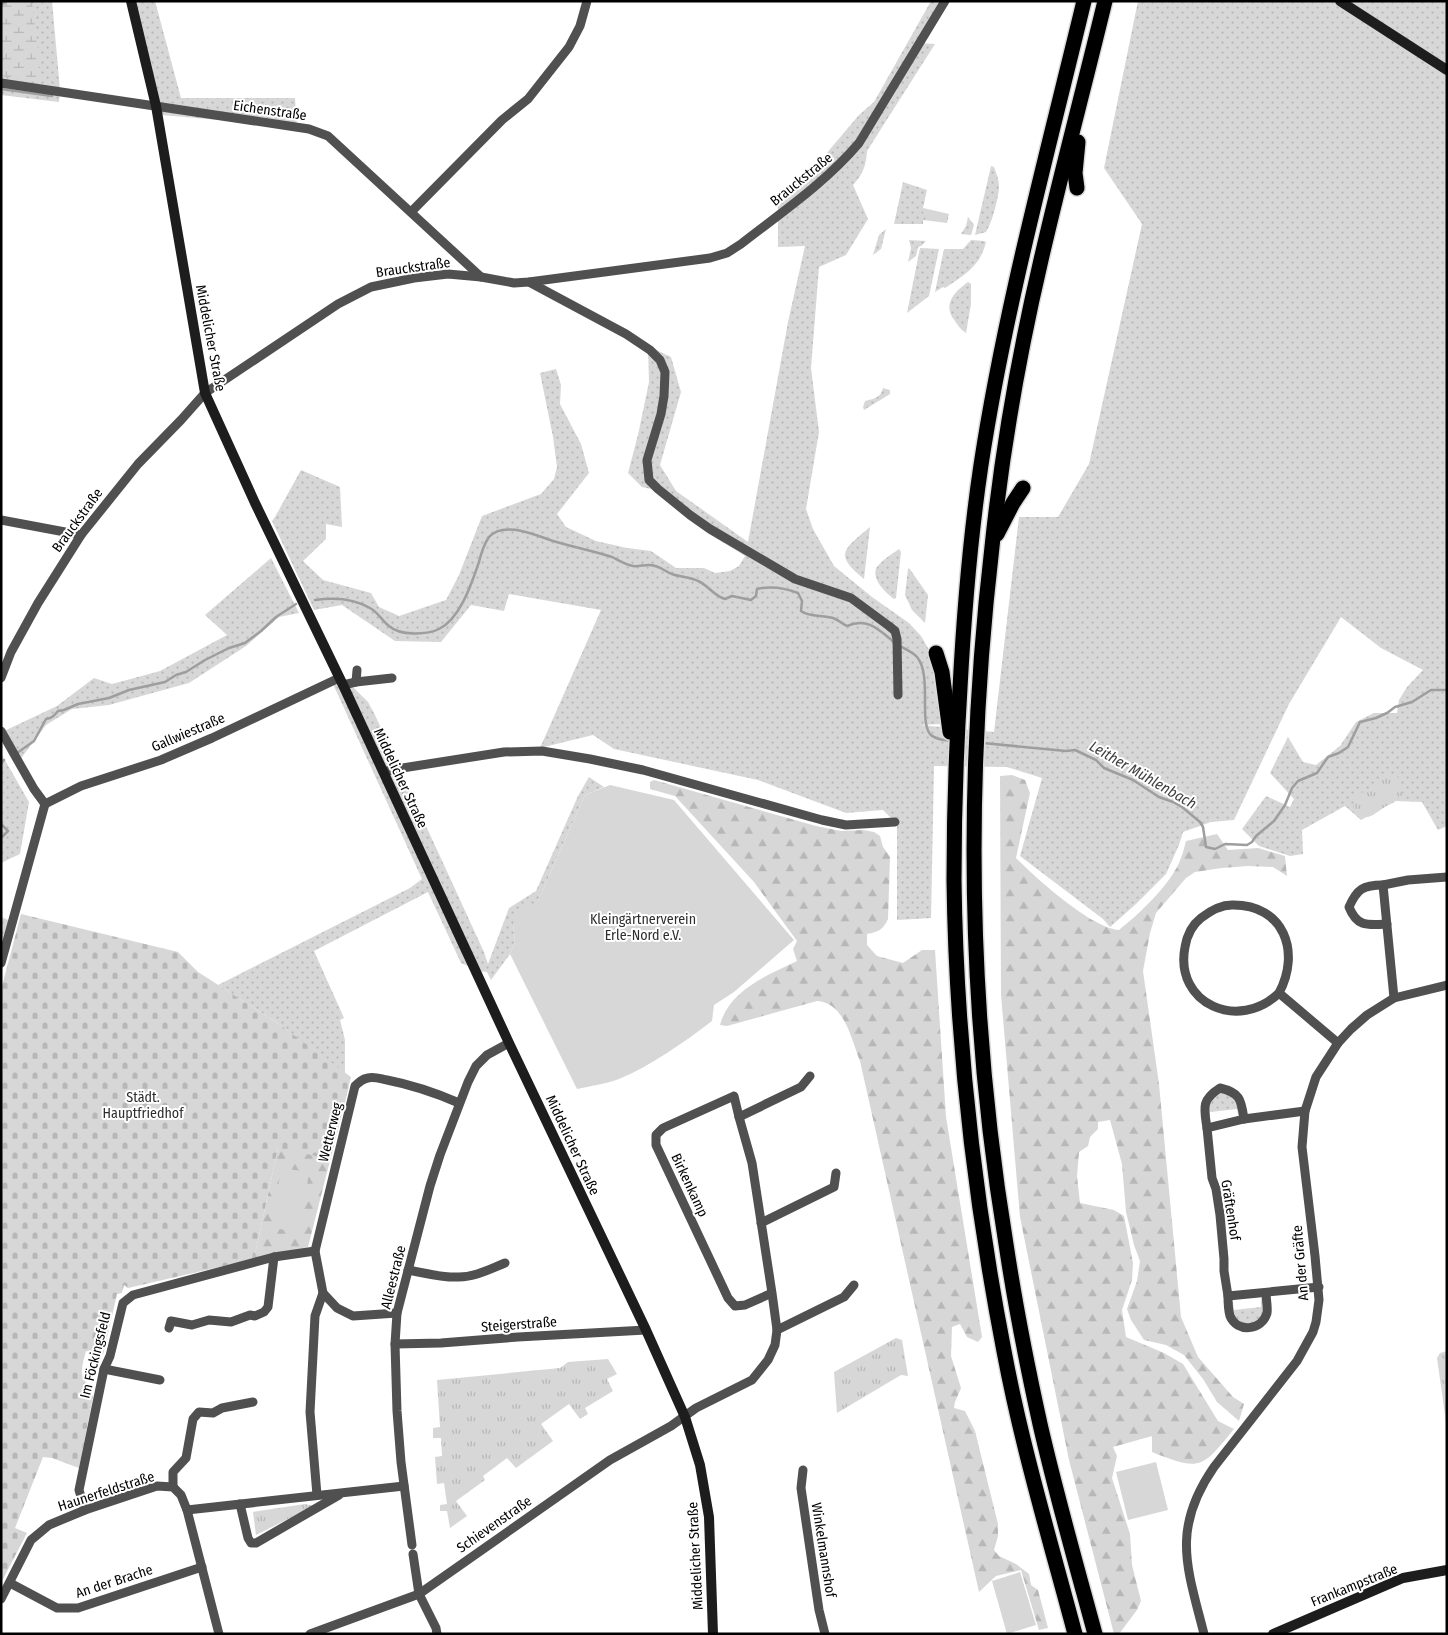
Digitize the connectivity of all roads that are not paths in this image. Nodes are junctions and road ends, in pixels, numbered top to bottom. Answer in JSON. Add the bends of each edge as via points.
{"nodes":[{"id":1,"x":131,"y":1,"type":"edge"},
{"id":2,"x":587,"y":1,"type":"edge"},
{"id":3,"x":945,"y":1,"type":"edge"},
{"id":4,"x":1084,"y":1,"type":"edge"},
{"id":5,"x":1105,"y":1,"type":"edge"},
{"id":6,"x":1340,"y":1,"type":"edge"},
{"id":7,"x":1447,"y":70,"type":"edge"},
{"id":8,"x":1,"y":83,"type":"edge"},
{"id":9,"x":1080,"y":104,"type":"junction"},
{"id":10,"x":156,"y":106,"type":"junction"},
{"id":11,"x":1077,"y":188,"type":"dead end"},
{"id":12,"x":410,"y":212,"type":"junction"},
{"id":13,"x":481,"y":276,"type":"junction"},
{"id":14,"x":529,"y":282,"type":"junction"},
{"id":15,"x":205,"y":393,"type":"junction"},
{"id":16,"x":1023,"y":488,"type":"dead end"},
{"id":17,"x":1,"y":520,"type":"edge"},
{"id":18,"x":81,"y":535,"type":"junction"},
{"id":19,"x":992,"y":544,"type":"junction"},
{"id":20,"x":936,"y":653,"type":"dead end"},
{"id":21,"x":357,"y":670,"type":"dead end"},
{"id":22,"x":1,"y":678,"type":"edge"},
{"id":23,"x":392,"y":678,"type":"dead end"},
{"id":24,"x":341,"y":682,"type":"junction"},
{"id":25,"x":356,"y":682,"type":"junction"},
{"id":26,"x":898,"y":696,"type":"dead end"},
{"id":27,"x":954,"y":729,"type":"junction"},
{"id":28,"x":1,"y":731,"type":"edge"},
{"id":29,"x":383,"y":772,"type":"junction"},
{"id":30,"x":45,"y":804,"type":"junction"},
{"id":31,"x":895,"y":822,"type":"dead end"},
{"id":32,"x":1447,"y":877,"type":"edge"},
{"id":33,"x":1383,"y":885,"type":"junction"},
{"id":34,"x":1386,"y":924,"type":"junction"},
{"id":35,"x":1,"y":963,"type":"edge"},
{"id":36,"x":1447,"y":986,"type":"edge"},
{"id":37,"x":1279,"y":993,"type":"junction"},
{"id":38,"x":1394,"y":998,"type":"junction"},
{"id":39,"x":509,"y":1043,"type":"junction"},
{"id":40,"x":1338,"y":1043,"type":"junction"},
{"id":41,"x":810,"y":1076,"type":"dead end"},
{"id":42,"x":460,"y":1103,"type":"junction"},
{"id":43,"x":1305,"y":1111,"type":"junction"},
{"id":44,"x":739,"y":1117,"type":"junction"},
{"id":45,"x":1244,"y":1119,"type":"junction"},
{"id":46,"x":1207,"y":1128,"type":"junction"},
{"id":47,"x":836,"y":1173,"type":"dead end"},
{"id":48,"x":761,"y":1223,"type":"junction"},
{"id":49,"x":314,"y":1251,"type":"junction"},
{"id":50,"x":274,"y":1257,"type":"junction"},
{"id":51,"x":505,"y":1263,"type":"dead end"},
{"id":52,"x":408,"y":1270,"type":"junction"},
{"id":53,"x":854,"y":1285,"type":"dead end"},
{"id":54,"x":1319,"y":1287,"type":"junction"},
{"id":55,"x":323,"y":1293,"type":"junction"},
{"id":56,"x":772,"y":1293,"type":"junction"},
{"id":57,"x":1266,"y":1293,"type":"junction"},
{"id":58,"x":1228,"y":1296,"type":"junction"},
{"id":59,"x":397,"y":1313,"type":"junction"},
{"id":60,"x":169,"y":1328,"type":"dead end"},
{"id":61,"x":646,"y":1330,"type":"junction"},
{"id":62,"x":777,"y":1330,"type":"junction"},
{"id":63,"x":394,"y":1344,"type":"junction"},
{"id":64,"x":104,"y":1369,"type":"junction"},
{"id":65,"x":160,"y":1380,"type":"dead end"},
{"id":66,"x":253,"y":1402,"type":"dead end"},
{"id":67,"x":685,"y":1417,"type":"junction"},
{"id":68,"x":803,"y":1470,"type":"dead end"},
{"id":69,"x":404,"y":1486,"type":"junction"},
{"id":70,"x":173,"y":1487,"type":"junction"},
{"id":71,"x":344,"y":1492,"type":"junction"},
{"id":72,"x":317,"y":1495,"type":"junction"},
{"id":73,"x":240,"y":1504,"type":"junction"},
{"id":74,"x":85,"y":1510,"type":"junction"},
{"id":75,"x":187,"y":1510,"type":"junction"},
{"id":76,"x":202,"y":1567,"type":"junction"},
{"id":77,"x":1447,"y":1570,"type":"edge"},
{"id":78,"x":10,"y":1583,"type":"junction"},
{"id":79,"x":419,"y":1594,"type":"junction"},
{"id":80,"x":1,"y":1599,"type":"edge"},
{"id":81,"x":219,"y":1634,"type":"edge"},
{"id":82,"x":310,"y":1634,"type":"edge"},
{"id":83,"x":437,"y":1634,"type":"edge"},
{"id":84,"x":713,"y":1634,"type":"edge"},
{"id":85,"x":825,"y":1634,"type":"edge"},
{"id":86,"x":1075,"y":1634,"type":"edge"},
{"id":87,"x":1095,"y":1634,"type":"edge"},
{"id":88,"x":1204,"y":1634,"type":"edge"},
{"id":89,"x":1274,"y":1634,"type":"edge"}],
"edges":[{"from":1,"to":10,"type":"street","name":"Middelicher Straße"},
{"from":2,"to":12,"type":"street","via":[[580,26],[569,47],[528,99],[502,120]]},
{"from":3,"to":14,"type":"street","name":"Brauckstraße","via":[[844,161],[741,244],[710,258]]},
{"from":4,"to":27,"type":"highway","via":[[996,377],[971,542]]},
{"from":5,"to":9,"type":"highway"},
{"from":6,"to":7,"type":"street"},
{"from":8,"to":10,"type":"street","name":"Eichenstraße"},
{"from":9,"to":11,"type":"highway"},
{"from":9,"to":19,"type":"highway","via":[[1020,362]]},
{"from":10,"to":12,"type":"street","name":"Eichenstraße","via":[[309,129],[328,136]]},
{"from":10,"to":15,"type":"street","name":"Middelicher Straße"},
{"from":12,"to":13,"type":"street","name":"Eichenstraße"},
{"from":13,"to":14,"type":"street","name":"Brauckstraße","via":[[514,283]]},
{"from":13,"to":15,"type":"street","name":"Brauckstraße","via":[[448,274],[371,287],[338,304]]},
{"from":14,"to":26,"type":"street","via":[[626,334],[660,360],[665,372],[664,396],[647,460],[649,480],[710,529],[795,579],[850,598],[895,631]]},
{"from":15,"to":18,"type":"street","name":"Brauckstraße","via":[[138,464]]},
{"from":15,"to":24,"type":"street","name":"Middelicher Straße"},
{"from":16,"to":19,"type":"highway"},
{"from":17,"to":18,"type":"street"},
{"from":18,"to":22,"type":"street","name":"Brauckstraße","via":[[11,652]]},
{"from":19,"to":87,"type":"highway","via":[[983,631],[975,777],[978,1001],[985,1093],[1006,1244],[1038,1414]]},
{"from":20,"to":27,"type":"highway"},
{"from":21,"to":25,"type":"street"},
{"from":23,"to":25,"type":"street"},
{"from":24,"to":25,"type":"street"},
{"from":24,"to":29,"type":"street","name":"Middelicher Straße"},
{"from":24,"to":30,"type":"street","name":"Gallwiestraße","via":[[161,760],[81,786]]},
{"from":27,"to":86,"type":"highway","via":[[956,952],[966,1094],[976,1175],[1004,1353]]},
{"from":28,"to":30,"type":"street"},
{"from":29,"to":31,"type":"street","via":[[504,752],[542,751],[643,770],[846,825]]},
{"from":29,"to":39,"type":"street","name":"Middelicher Straße"},
{"from":30,"to":35,"type":"street"},
{"from":32,"to":33,"type":"street"},
{"from":33,"to":34,"type":"street"},
{"from":33,"to":34,"type":"street","via":[[1368,885],[1355,894],[1349,907],[1354,918],[1366,925]]},
{"from":34,"to":38,"type":"street"},
{"from":36,"to":38,"type":"street","name":"An der Gräfte"},
{"from":37,"to":37,"type":"street","via":[[1286,982],[1289,948],[1277,923],[1258,909],[1231,904],[1219,907],[1198,920],[1190,930],[1182,961],[1189,984],[1198,995],[1208,1004],[1227,1011],[1246,1012],[1273,1000]]},
{"from":37,"to":40,"type":"street"},
{"from":38,"to":40,"type":"street","name":"An der Gräfte","via":[[1367,1015]]},
{"from":39,"to":42,"type":"street","name":"Alleestraße","via":[[487,1055],[476,1066]]},
{"from":39,"to":61,"type":"street","name":"Middelicher Straße"},
{"from":40,"to":43,"type":"street","name":"An der Gräfte","via":[[1316,1077]]},
{"from":41,"to":44,"type":"street","via":[[801,1087]]},
{"from":42,"to":49,"type":"street","name":"Wetterweg","via":[[409,1085],[377,1078],[368,1077],[355,1086]]},
{"from":42,"to":52,"type":"street","name":"Alleestraße","via":[[430,1186]]},
{"from":43,"to":45,"type":"street"},
{"from":43,"to":54,"type":"street","name":"An der Gräfte","via":[[1302,1147]]},
{"from":44,"to":48,"type":"street","name":"Birkenkamp","via":[[752,1163]]},
{"from":44,"to":56,"type":"street","name":"Birkenkamp","via":[[734,1096],[664,1128],[656,1135],[656,1145],[728,1298],[735,1306],[745,1305]]},
{"from":45,"to":46,"type":"street"},
{"from":45,"to":46,"type":"street","name":"Gräftenhof","via":[[1237,1095],[1220,1088],[1208,1096],[1204,1107]]},
{"from":46,"to":58,"type":"street","name":"Gräftenhof"},
{"from":47,"to":48,"type":"street","via":[[834,1187]]},
{"from":48,"to":56,"type":"street","name":"Birkenkamp"},
{"from":49,"to":50,"type":"street","name":"Im Föckingsfeld"},
{"from":49,"to":55,"type":"street","name":"Wetterweg"},
{"from":50,"to":60,"type":"street","via":[[268,1307],[264,1312],[232,1322],[209,1320],[192,1325],[171,1320]]},
{"from":50,"to":64,"type":"street","name":"Im Föckingsfeld","via":[[133,1295],[122,1303]]},
{"from":51,"to":52,"type":"street","via":[[461,1277]]},
{"from":52,"to":59,"type":"street","name":"Alleestraße"},
{"from":53,"to":62,"type":"street","via":[[844,1297]]},
{"from":54,"to":57,"type":"street"},
{"from":54,"to":88,"type":"street","name":"An der Gräfte","via":[[1316,1322],[1306,1347],[1214,1467],[1194,1503],[1187,1525],[1186,1557]]},
{"from":55,"to":59,"type":"street","via":[[337,1308],[353,1316]]},
{"from":55,"to":72,"type":"street","via":[[315,1316],[311,1403]]},
{"from":56,"to":62,"type":"street","name":"Birkenkamp"},
{"from":57,"to":58,"type":"street"},
{"from":57,"to":58,"type":"street","name":"Gräftenhof","via":[[1267,1312],[1263,1321],[1247,1328],[1237,1325],[1231,1317]]},
{"from":59,"to":63,"type":"street","name":"Alleestraße"},
{"from":61,"to":63,"type":"street","name":"Steigerstraße"},
{"from":61,"to":67,"type":"street","name":"Middelicher Straße"},
{"from":62,"to":67,"type":"street","name":"Birkenkamp","via":[[768,1360],[752,1380],[696,1408]]},
{"from":63,"to":69,"type":"street","name":"Alleestraße","via":[[396,1411]]},
{"from":64,"to":65,"type":"street"},
{"from":64,"to":74,"type":"street","name":"Im Föckingsfeld","via":[[79,1490]]},
{"from":66,"to":70,"type":"street","name":"Haunerfeldstraße","via":[[213,1413],[199,1412],[193,1419],[186,1458],[173,1472]]},
{"from":67,"to":79,"type":"street","name":"Schievenstraße","via":[[610,1460]]},
{"from":67,"to":84,"type":"street","name":"Middelicher Straße","via":[[700,1465],[709,1517]]},
{"from":68,"to":85,"type":"street","name":"Winkelmannshof","via":[[801,1488]]},
{"from":69,"to":71,"type":"street"},
{"from":69,"to":79,"type":"street","name":"Alleestraße"},
{"from":70,"to":74,"type":"street","name":"Haunerfeldstraße","via":[[157,1486]]},
{"from":70,"to":75,"type":"street","name":"Haunerfeldstraße","via":[[181,1494]]},
{"from":71,"to":72,"type":"street"},
{"from":71,"to":73,"type":"street","via":[[256,1543],[251,1543],[248,1538]]},
{"from":72,"to":73,"type":"street"},
{"from":73,"to":75,"type":"street"},
{"from":74,"to":78,"type":"street","name":"Haunerfeldstraße","via":[[49,1525],[31,1540]]},
{"from":75,"to":76,"type":"street","name":"Haunerfeldstraße"},
{"from":76,"to":78,"type":"street","name":"An der Brache","via":[[78,1608],[57,1608]]},
{"from":76,"to":81,"type":"street","name":"Haunerfeldstraße"},
{"from":77,"to":89,"type":"street","name":"Frankampstraße","via":[[1403,1578]]},
{"from":78,"to":80,"type":"street","name":"Haunerfeldstraße"},
{"from":79,"to":82,"type":"street","name":"Schievenstraße"},
{"from":79,"to":83,"type":"street","name":"Alleestraße"}]}
